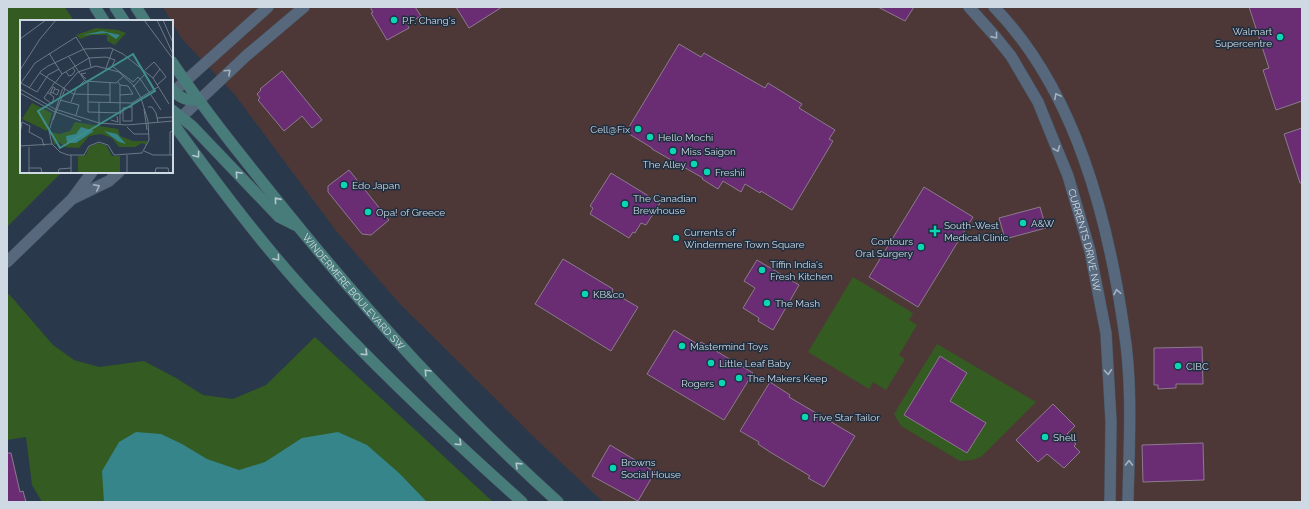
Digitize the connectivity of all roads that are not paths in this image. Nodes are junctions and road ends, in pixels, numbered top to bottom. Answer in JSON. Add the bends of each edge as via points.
{"nodes":[{"id":1,"x":95,"y":7,"type":"edge"},
{"id":2,"x":114,"y":7,"type":"edge"},
{"id":3,"x":136,"y":7,"type":"edge"},
{"id":4,"x":268,"y":7,"type":"edge"},
{"id":5,"x":304,"y":7,"type":"edge"},
{"id":6,"x":969,"y":7,"type":"edge"},
{"id":7,"x":994,"y":7,"type":"edge"},
{"id":8,"x":103,"y":20,"type":"edge"},
{"id":9,"x":123,"y":20,"type":"edge"},
{"id":10,"x":144,"y":20,"type":"edge"},
{"id":11,"x":173,"y":63,"type":"edge"},
{"id":12,"x":185,"y":81,"type":"junction"},
{"id":13,"x":173,"y":91,"type":"edge"},
{"id":14,"x":199,"y":99,"type":"junction"},
{"id":15,"x":174,"y":120,"type":"edge"},
{"id":16,"x":91,"y":173,"type":"edge"},
{"id":17,"x":118,"y":173,"type":"edge"},
{"id":18,"x":72,"y":199,"type":"junction"},
{"id":19,"x":299,"y":227,"type":"junction"},
{"id":20,"x":7,"y":262,"type":"edge"},
{"id":21,"x":522,"y":502,"type":"edge"},
{"id":22,"x":558,"y":502,"type":"edge"},
{"id":23,"x":1110,"y":502,"type":"edge"},
{"id":24,"x":1128,"y":502,"type":"edge"}],
"edges":[{"from":1,"to":8,"type":"main road"},
{"from":2,"to":9,"type":"main road"},
{"from":3,"to":10,"type":"main road"},
{"from":4,"to":12,"type":"street"},
{"from":14,"to":5,"type":"street","one_way":true},
{"from":6,"to":23,"type":"street","name":"CURRENTS DRIVE NW","one_way":true,"via":[[1011,56],[1038,102],[1068,176],[1090,251],[1106,333],[1111,421]]},
{"from":24,"to":7,"type":"street","name":"CURRENTS DRIVE NW","one_way":true,"via":[[1128,390],[1124,331],[1097,202],[1059,98],[1030,49],[1013,26]]},
{"from":11,"to":12,"type":"main road","name":"WINDERMERE BOULEVARD SW"},
{"from":12,"to":13,"type":"street"},
{"from":12,"to":14,"type":"main road","name":"WINDERMERE BOULEVARD SW"},
{"from":13,"to":14,"type":"main road","via":[[180,97]]},
{"from":14,"to":15,"type":"street"},
{"from":19,"to":14,"type":"main road","name":"WINDERMERE BOULEVARD SW","one_way":true},
{"from":19,"to":15,"type":"main road","one_way":true,"via":[[279,217]]},
{"from":15,"to":21,"type":"main road","one_way":true,"via":[[261,239],[305,290],[420,406]]},
{"from":16,"to":18,"type":"street"},
{"from":18,"to":17,"type":"street","one_way":true,"via":[[109,181]]},
{"from":18,"to":20,"type":"street"},
{"from":22,"to":19,"type":"main road","name":"WINDERMERE BOULEVARD SW","one_way":true,"via":[[513,460],[380,323]]}]}
